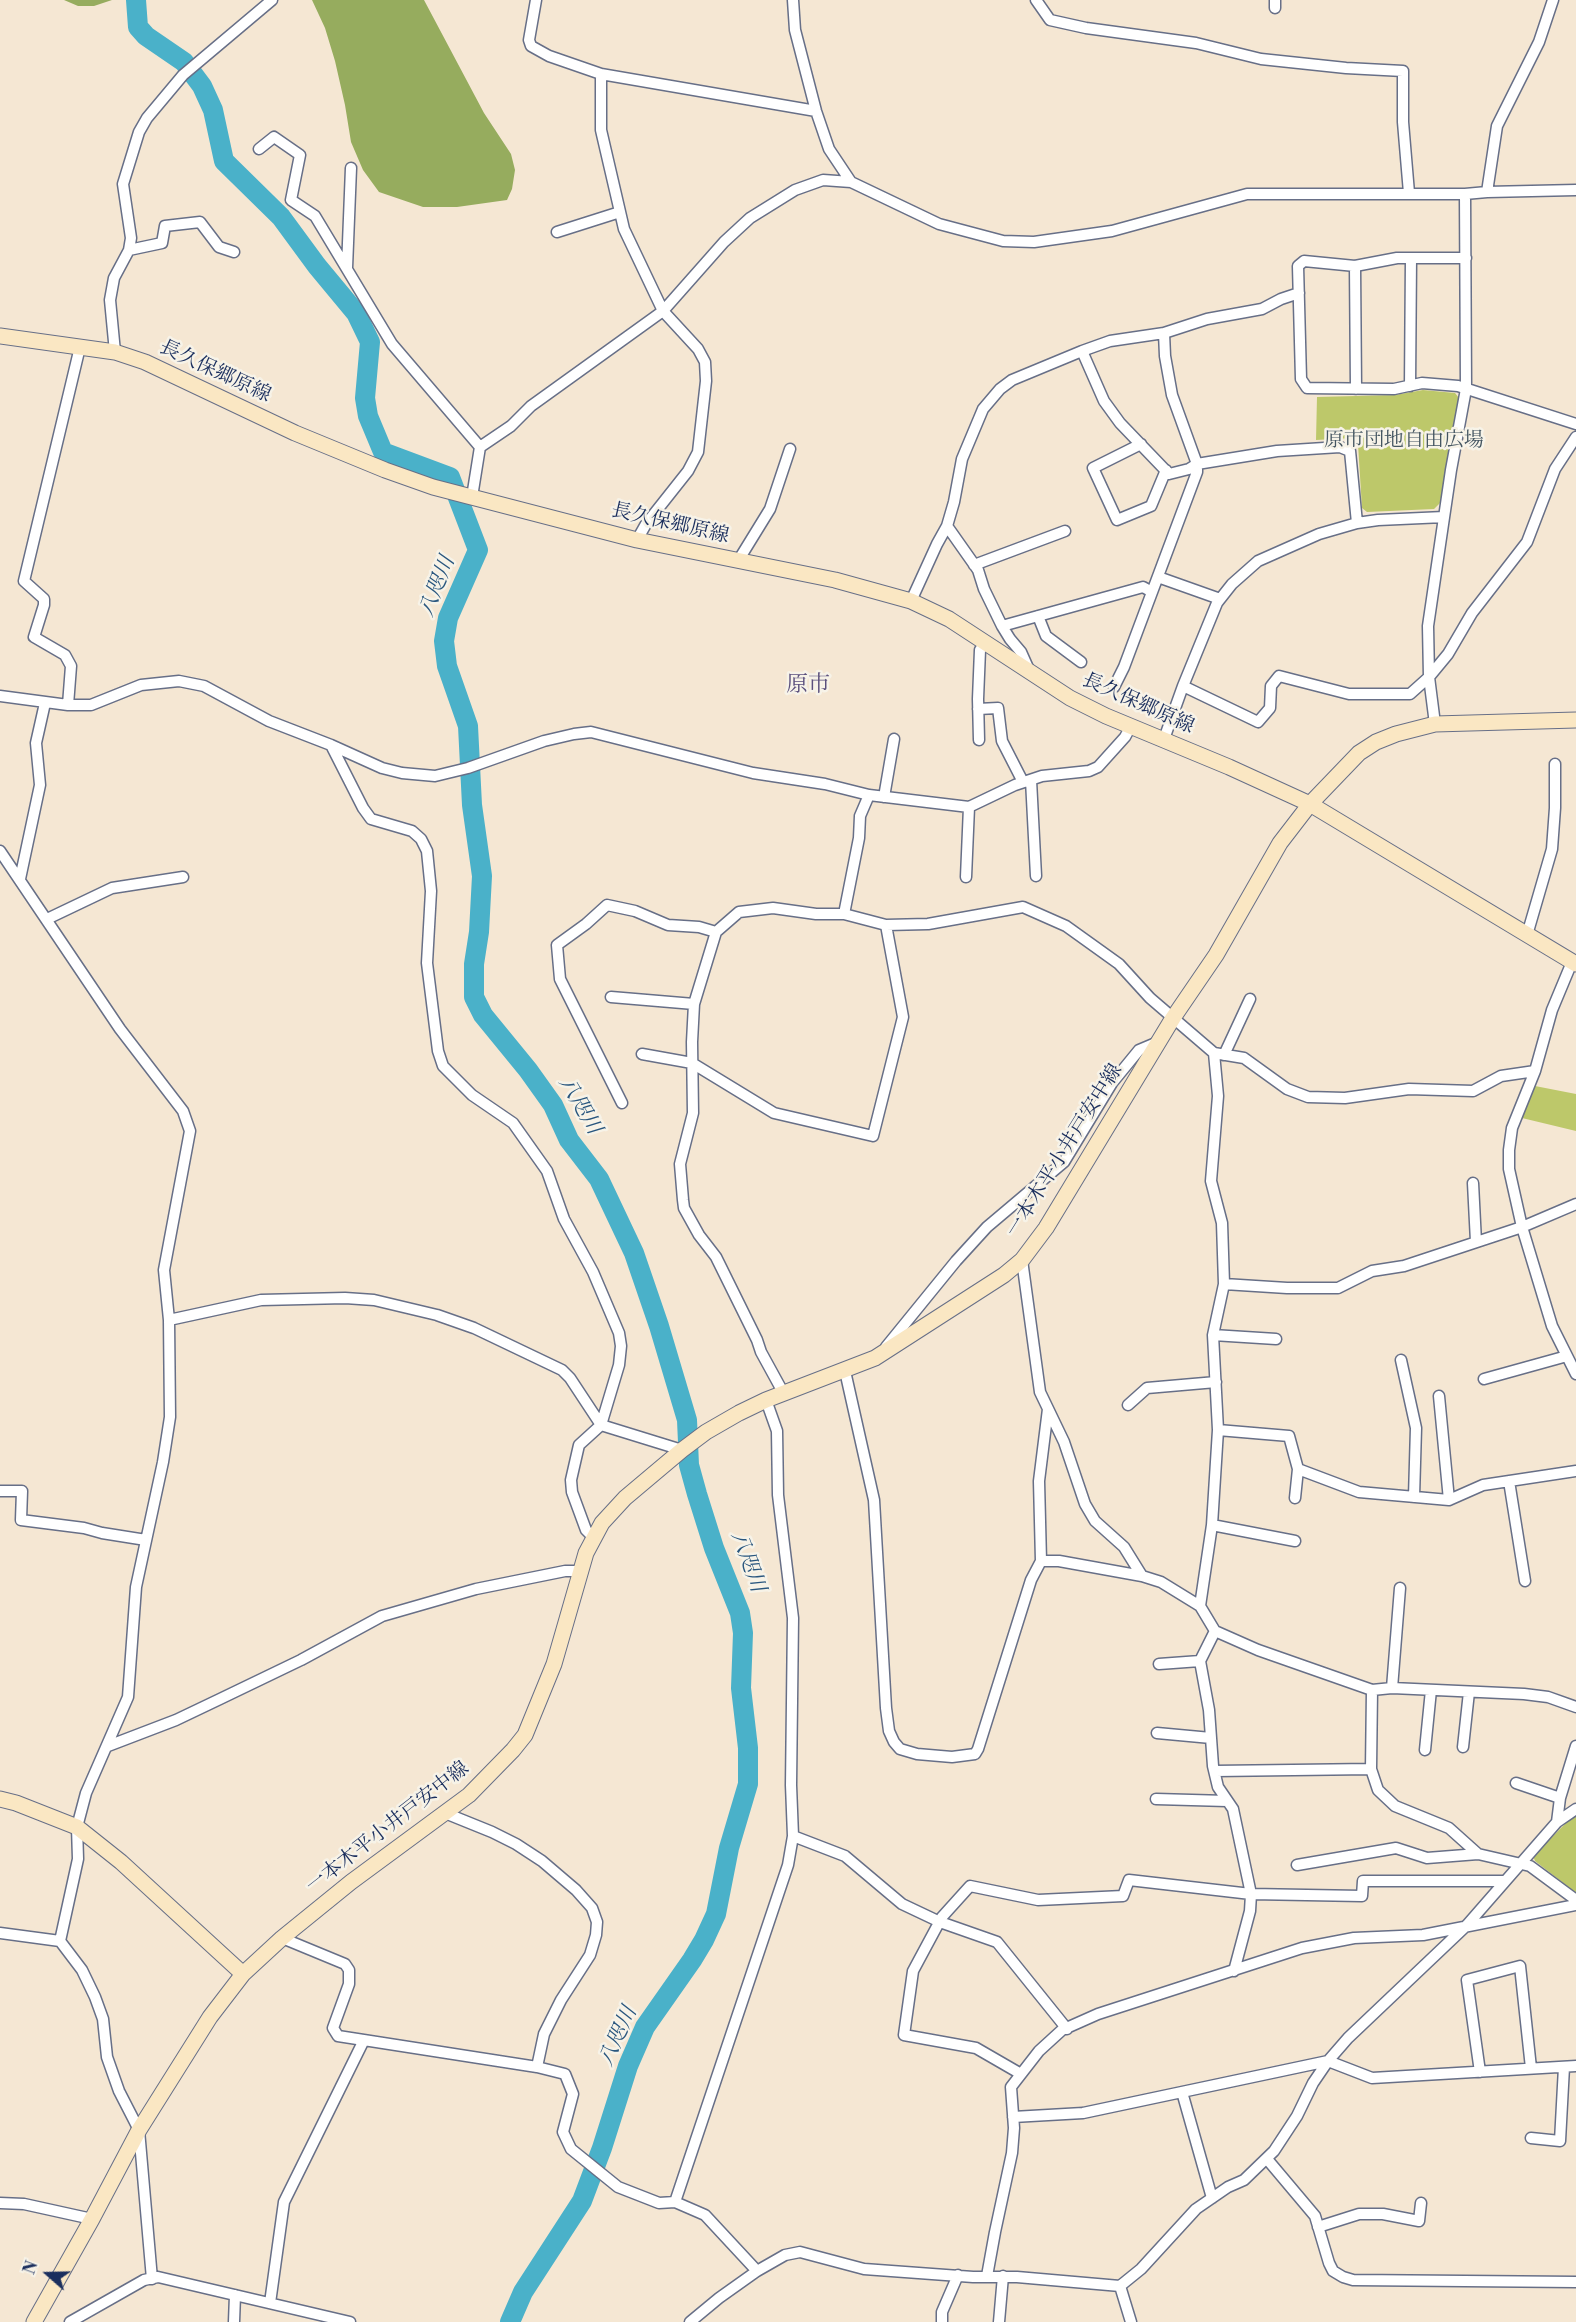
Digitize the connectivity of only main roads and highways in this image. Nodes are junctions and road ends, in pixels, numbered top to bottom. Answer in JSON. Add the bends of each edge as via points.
{"nodes":[{"id":1,"x":0,"y":336,"type":"edge"},
{"id":2,"x":1576,"y":720,"type":"edge"},
{"id":3,"x":1310,"y":804,"type":"junction"},
{"id":4,"x":1574,"y":963,"type":"edge"},
{"id":5,"x":0,"y":1799,"type":"edge"},
{"id":6,"x":243,"y":1974,"type":"junction"},
{"id":7,"x":34,"y":2322,"type":"edge"}],
"edges":[{"from":1,"to":3,"type":"main road","name":"長久保郷原線","via":[[115,352],[146,362],[295,433],[433,487],[637,540],[835,580],[911,601],[949,619],[1070,698]]},
{"from":2,"to":3,"type":"main road","name":"一本木平小井戸安中線","via":[[1435,724],[1396,734],[1359,753]]},
{"from":3,"to":4,"type":"main road","name":"長久保郷原線"},
{"from":3,"to":6,"type":"main road","name":"一本木平小井戸安中線","via":[[1280,843],[1216,955],[1158,1042],[1046,1228],[1022,1260],[880,1354],[738,1413],[682,1450],[625,1498],[602,1523],[580,1571],[554,1664],[525,1735],[482,1782],[351,1882]]},
{"from":5,"to":6,"type":"main road","via":[[77,1827]]},
{"from":6,"to":7,"type":"main road","name":"一本木平小井戸安中線","via":[[210,2017],[139,2130]]}]}
